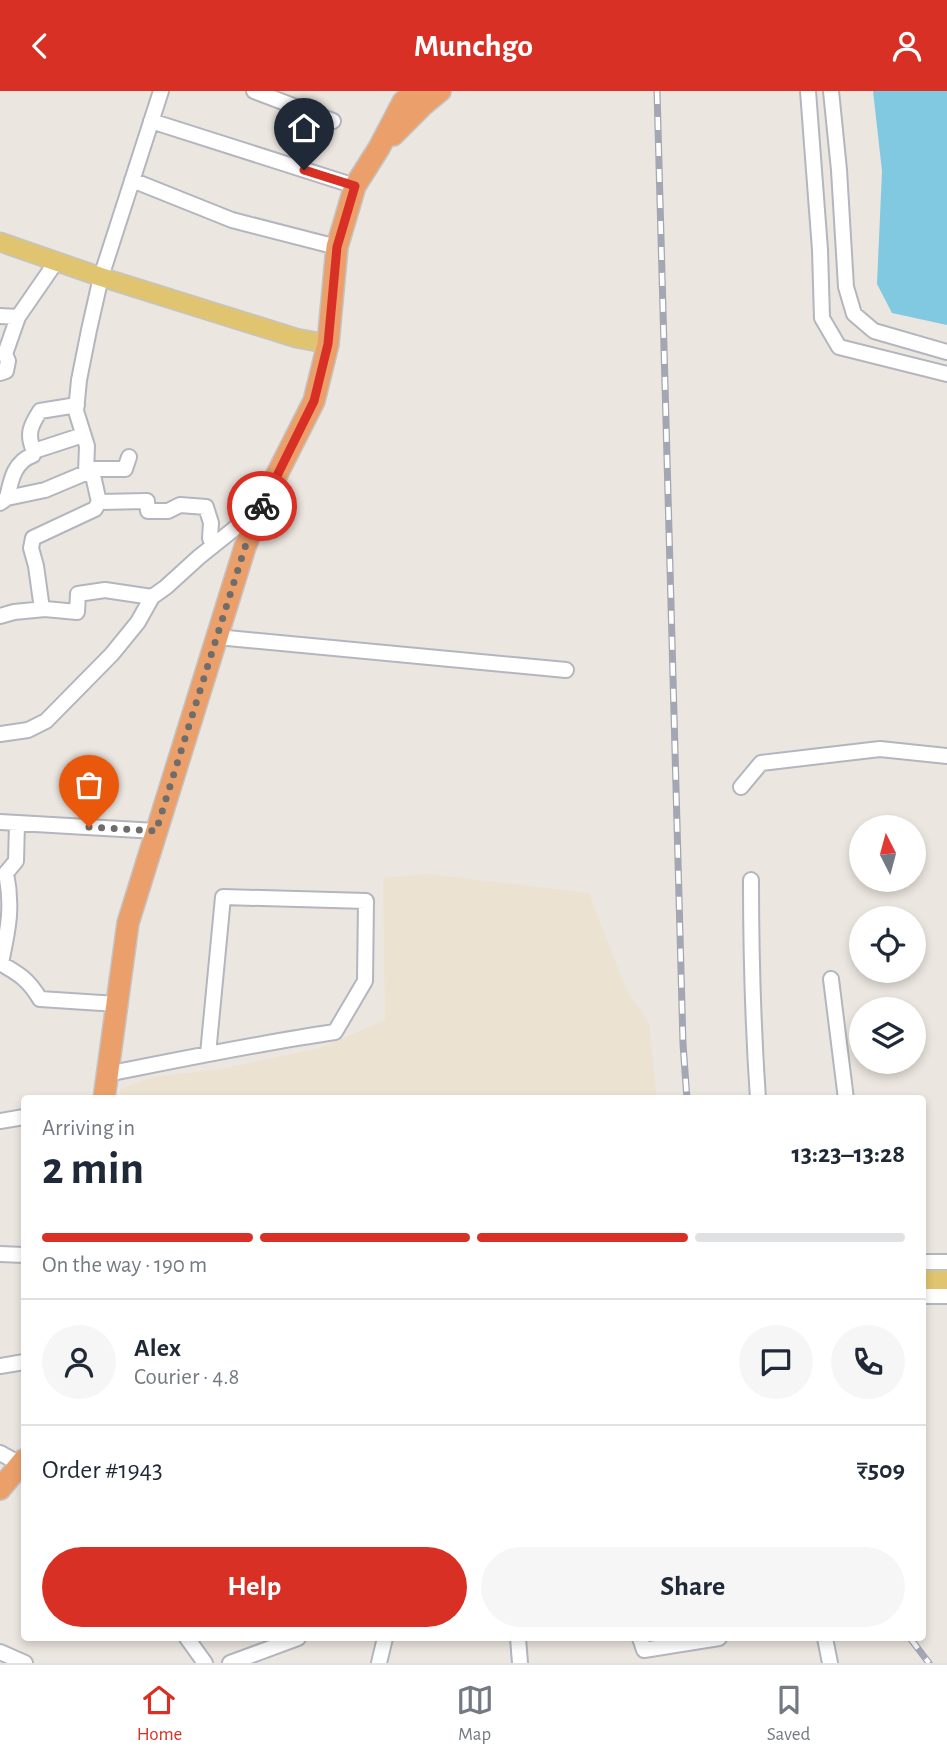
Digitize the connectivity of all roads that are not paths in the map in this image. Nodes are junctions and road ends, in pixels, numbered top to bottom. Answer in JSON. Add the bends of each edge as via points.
{"nodes":[{"id":1,"x":160,"y":91,"type":"edge"},
{"id":2,"x":254,"y":91,"type":"edge"},
{"id":3,"x":440,"y":91,"type":"edge"},
{"id":4,"x":808,"y":91,"type":"edge"},
{"id":5,"x":831,"y":91,"type":"edge"},
{"id":6,"x":404,"y":95,"type":"edge"},
{"id":7,"x":151,"y":121,"type":"junction"},
{"id":8,"x":333,"y":121,"type":"dead end"},
{"id":9,"x":379,"y":148,"type":"junction"},
{"id":10,"x":132,"y":180,"type":"junction"},
{"id":11,"x":355,"y":186,"type":"junction"},
{"id":12,"x":0,"y":242,"type":"edge"},
{"id":13,"x":337,"y":247,"type":"junction"},
{"id":14,"x":56,"y":262,"type":"junction"},
{"id":15,"x":101,"y":277,"type":"junction"},
{"id":16,"x":0,"y":316,"type":"edge"},
{"id":17,"x":18,"y":317,"type":"junction"},
{"id":18,"x":328,"y":344,"type":"junction"},
{"id":19,"x":947,"y":352,"type":"edge"},
{"id":20,"x":0,"y":373,"type":"edge"},
{"id":21,"x":947,"y":374,"type":"edge"},
{"id":22,"x":77,"y":405,"type":"junction"},
{"id":23,"x":83,"y":435,"type":"junction"},
{"id":24,"x":34,"y":451,"type":"junction"},
{"id":25,"x":129,"y":457,"type":"dead end"},
{"id":26,"x":89,"y":472,"type":"junction"},
{"id":27,"x":6,"y":476,"type":"edge"},
{"id":28,"x":265,"y":498,"type":"junction"},
{"id":29,"x":3,"y":501,"type":"edge"},
{"id":30,"x":99,"y":502,"type":"junction"},
{"id":31,"x":213,"y":546,"type":"junction"},
{"id":32,"x":152,"y":597,"type":"junction"},
{"id":33,"x":42,"y":609,"type":"junction"},
{"id":34,"x":0,"y":616,"type":"edge"},
{"id":35,"x":217,"y":637,"type":"junction"},
{"id":36,"x":566,"y":670,"type":"dead end"},
{"id":37,"x":0,"y":734,"type":"edge"},
{"id":38,"x":947,"y":756,"type":"edge"},
{"id":39,"x":741,"y":787,"type":"dead end"},
{"id":40,"x":0,"y":822,"type":"edge"},
{"id":41,"x":17,"y":823,"type":"junction"},
{"id":42,"x":156,"y":831,"type":"junction"},
{"id":43,"x":751,"y":880,"type":"dead end"},
{"id":44,"x":0,"y":963,"type":"edge"},
{"id":45,"x":831,"y":979,"type":"dead end"},
{"id":46,"x":117,"y":1004,"type":"junction"},
{"id":47,"x":208,"y":1054,"type":"junction"},
{"id":48,"x":107,"y":1074,"type":"junction"},
{"id":49,"x":104,"y":1095,"type":"edge"},
{"id":50,"x":758,"y":1095,"type":"edge"},
{"id":51,"x":846,"y":1095,"type":"edge"},
{"id":52,"x":21,"y":1118,"type":"edge"},
{"id":53,"x":0,"y":1121,"type":"edge"},
{"id":54,"x":0,"y":1254,"type":"edge"},
{"id":55,"x":21,"y":1255,"type":"edge"},
{"id":56,"x":926,"y":1262,"type":"edge"},
{"id":57,"x":947,"y":1262,"type":"edge"},
{"id":58,"x":926,"y":1280,"type":"edge"},
{"id":59,"x":947,"y":1280,"type":"edge"},
{"id":60,"x":926,"y":1296,"type":"edge"},
{"id":61,"x":947,"y":1296,"type":"edge"},
{"id":62,"x":21,"y":1362,"type":"edge"},
{"id":63,"x":0,"y":1366,"type":"edge"},
{"id":64,"x":0,"y":1454,"type":"edge"},
{"id":65,"x":21,"y":1462,"type":"edge"},
{"id":66,"x":21,"y":1463,"type":"edge"},
{"id":67,"x":0,"y":1489,"type":"edge"},
{"id":68,"x":189,"y":1641,"type":"edge"},
{"id":69,"x":290,"y":1641,"type":"edge"},
{"id":70,"x":384,"y":1641,"type":"edge"},
{"id":71,"x":519,"y":1641,"type":"edge"},
{"id":72,"x":641,"y":1641,"type":"edge"},
{"id":73,"x":700,"y":1641,"type":"edge"},
{"id":74,"x":826,"y":1641,"type":"edge"},
{"id":75,"x":0,"y":1652,"type":"edge"},
{"id":76,"x":25,"y":1663,"type":"edge"},
{"id":77,"x":205,"y":1663,"type":"edge"},
{"id":78,"x":230,"y":1663,"type":"edge"},
{"id":79,"x":379,"y":1663,"type":"edge"},
{"id":80,"x":520,"y":1663,"type":"edge"},
{"id":81,"x":830,"y":1663,"type":"edge"}],
"edges":[{"from":1,"to":7,"type":"street"},
{"from":2,"to":8,"type":"street"},
{"from":3,"to":9,"type":"highway"},
{"from":4,"to":21,"type":"street","via":[[822,318],[839,347]]},
{"from":5,"to":19,"type":"street","via":[[846,287],[854,314],[874,331]]},
{"from":6,"to":9,"type":"highway"},
{"from":7,"to":10,"type":"street"},
{"from":7,"to":11,"type":"street"},
{"from":9,"to":11,"type":"highway"},
{"from":10,"to":13,"type":"street","via":[[232,221]]},
{"from":10,"to":15,"type":"street"},
{"from":11,"to":13,"type":"highway"},
{"from":12,"to":14,"type":"main road"},
{"from":13,"to":18,"type":"highway"},
{"from":14,"to":15,"type":"main road"},
{"from":14,"to":17,"type":"street"},
{"from":15,"to":18,"type":"main road"},
{"from":15,"to":22,"type":"street"},
{"from":16,"to":17,"type":"street"},
{"from":17,"to":20,"type":"street","via":[[5,354],[6,371]]},
{"from":18,"to":28,"type":"highway","via":[[314,401]]},
{"from":22,"to":23,"type":"street"},
{"from":22,"to":24,"type":"street","via":[[40,411],[30,426]]},
{"from":23,"to":24,"type":"street"},
{"from":23,"to":26,"type":"street"},
{"from":24,"to":27,"type":"street"},
{"from":25,"to":26,"type":"street","via":[[125,469]]},
{"from":26,"to":29,"type":"street"},
{"from":26,"to":30,"type":"street"},
{"from":27,"to":29,"type":"street"},
{"from":28,"to":31,"type":"street"},
{"from":28,"to":35,"type":"highway"},
{"from":30,"to":31,"type":"street","via":[[147,501],[148,511],[168,512],[180,505],[206,507]]},
{"from":30,"to":33,"type":"street","via":[[95,509],[33,538]]},
{"from":31,"to":32,"type":"street"},
{"from":32,"to":33,"type":"street","via":[[105,590],[78,594],[77,612]]},
{"from":32,"to":37,"type":"street","via":[[112,654],[46,721],[28,730]]},
{"from":33,"to":34,"type":"street"},
{"from":35,"to":36,"type":"street"},
{"from":35,"to":42,"type":"highway"},
{"from":38,"to":39,"type":"street","via":[[880,749],[761,763]]},
{"from":40,"to":41,"type":"street"},
{"from":41,"to":42,"type":"street"},
{"from":41,"to":44,"type":"street","via":[[16,861],[6,873],[10,919]]},
{"from":42,"to":46,"type":"highway","via":[[128,923]]},
{"from":43,"to":50,"type":"street"},
{"from":44,"to":46,"type":"street","via":[[31,984],[40,999]]},
{"from":45,"to":51,"type":"street"},
{"from":46,"to":48,"type":"highway"},
{"from":47,"to":47,"type":"street","via":[[223,897],[366,901],[365,981],[335,1032]]},
{"from":47,"to":48,"type":"street"},
{"from":48,"to":49,"type":"highway"},
{"from":52,"to":53,"type":"street"},
{"from":54,"to":55,"type":"street"},
{"from":56,"to":57,"type":"street"},
{"from":58,"to":59,"type":"main road"},
{"from":60,"to":61,"type":"street"},
{"from":62,"to":63,"type":"street"},
{"from":64,"to":65,"type":"street"},
{"from":66,"to":67,"type":"highway"},
{"from":68,"to":77,"type":"street"},
{"from":69,"to":78,"type":"street"},
{"from":70,"to":79,"type":"street"},
{"from":71,"to":80,"type":"street"},
{"from":72,"to":73,"type":"street","via":[[644,1650]]},
{"from":74,"to":81,"type":"street"},
{"from":75,"to":76,"type":"street"}]}
